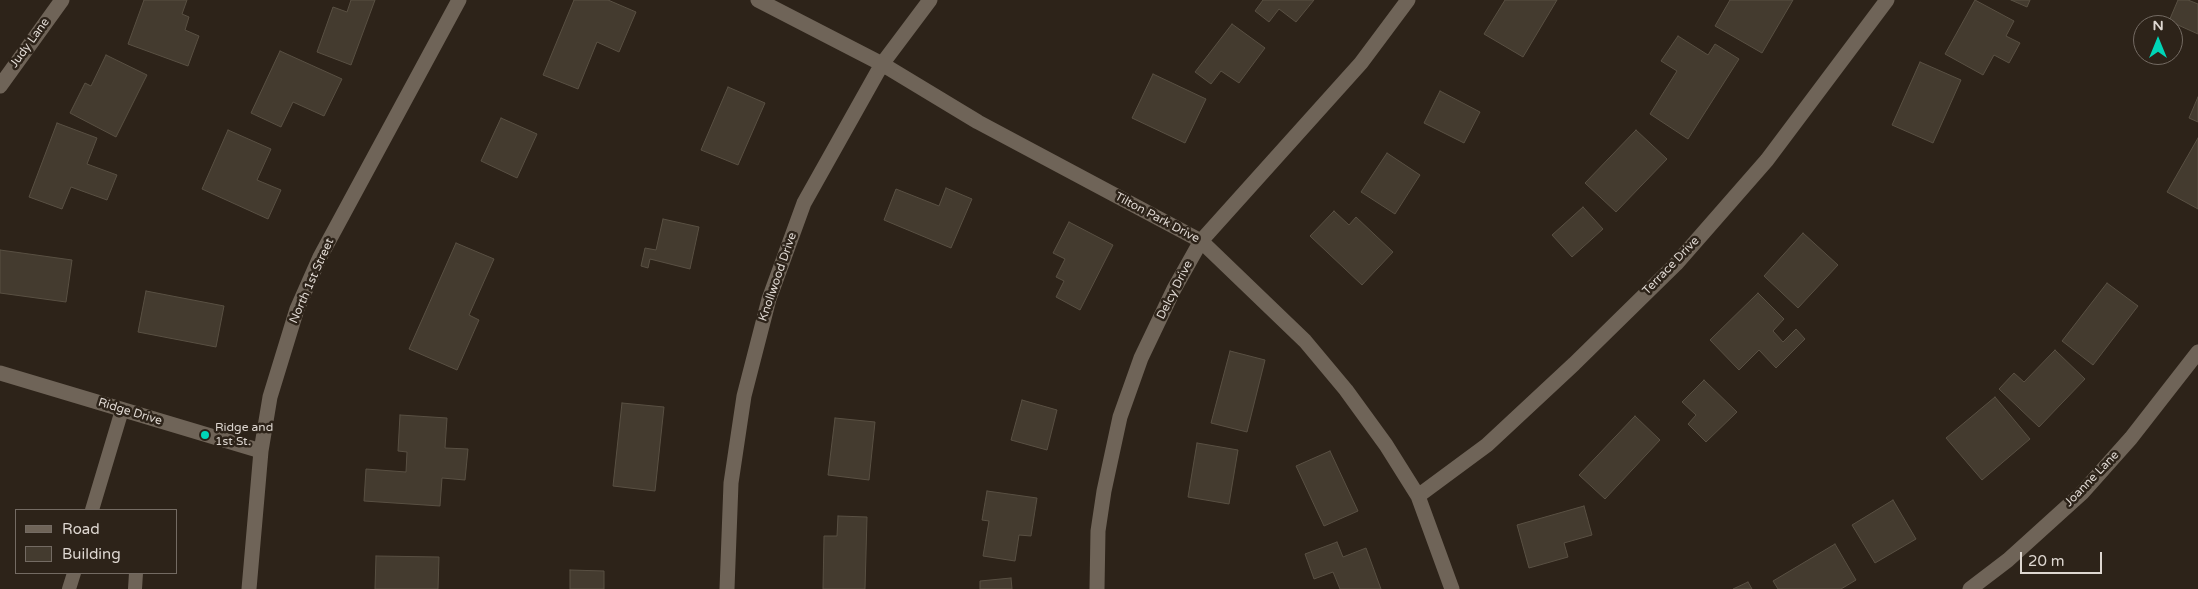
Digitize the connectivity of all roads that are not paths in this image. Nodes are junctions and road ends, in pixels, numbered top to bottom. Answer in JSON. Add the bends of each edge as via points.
{"nodes":[{"id":1,"x":62,"y":0,"type":"edge"},
{"id":2,"x":459,"y":0,"type":"edge"},
{"id":3,"x":758,"y":0,"type":"edge"},
{"id":4,"x":930,"y":0,"type":"edge"},
{"id":5,"x":1408,"y":0,"type":"edge"},
{"id":6,"x":1887,"y":0,"type":"edge"},
{"id":7,"x":882,"y":64,"type":"junction"},
{"id":8,"x":0,"y":86,"type":"edge"},
{"id":9,"x":1201,"y":241,"type":"junction"},
{"id":10,"x":2198,"y":352,"type":"edge"},
{"id":11,"x":0,"y":373,"type":"edge"},
{"id":12,"x":122,"y":410,"type":"junction"},
{"id":13,"x":261,"y":451,"type":"junction"},
{"id":14,"x":1418,"y":496,"type":"junction"},
{"id":15,"x":92,"y":509,"type":"edge"},
{"id":16,"x":74,"y":574,"type":"edge"},
{"id":17,"x":136,"y":574,"type":"edge"},
{"id":18,"x":70,"y":589,"type":"edge"},
{"id":19,"x":135,"y":589,"type":"edge"},
{"id":20,"x":249,"y":589,"type":"edge"},
{"id":21,"x":726,"y":589,"type":"edge"},
{"id":22,"x":1097,"y":589,"type":"edge"},
{"id":23,"x":1452,"y":589,"type":"edge"},
{"id":24,"x":1970,"y":589,"type":"edge"}],
"edges":[{"from":1,"to":8,"type":"street","name":"Judy Lane"},
{"from":2,"to":13,"type":"street","name":"North 1st Street","via":[[320,257],[297,309],[270,397]]},
{"from":3,"to":7,"type":"street","name":"Tilton Park Drive"},
{"from":4,"to":7,"type":"street","name":"Knollwood Drive"},
{"from":5,"to":9,"type":"street","name":"Delcy Drive","via":[[1361,63]]},
{"from":6,"to":14,"type":"street","name":"Terrace Drive","via":[[1767,160],[1676,264],[1487,445]]},
{"from":7,"to":9,"type":"street","name":"Tilton Park Drive","via":[[978,122]]},
{"from":7,"to":21,"type":"street","name":"Knollwood Drive","via":[[804,203],[769,300],[744,396],[731,483]]},
{"from":9,"to":14,"type":"street","name":"Tilton Park Drive","via":[[1284,319],[1346,390]]},
{"from":9,"to":22,"type":"street","name":"Delcy Drive","via":[[1141,358],[1120,417],[1098,531]]},
{"from":10,"to":24,"type":"street","name":"Joanne Lane","via":[[2131,438],[2082,493],[2008,560]]},
{"from":11,"to":12,"type":"street","name":"Ridge Drive"},
{"from":12,"to":13,"type":"street","name":"Ridge Drive"},
{"from":12,"to":15,"type":"lane"},
{"from":13,"to":20,"type":"street","name":"North 1st Street"},
{"from":14,"to":23,"type":"street","name":"Tilton Park Drive"},
{"from":16,"to":18,"type":"lane"},
{"from":17,"to":19,"type":"lane"}]}
